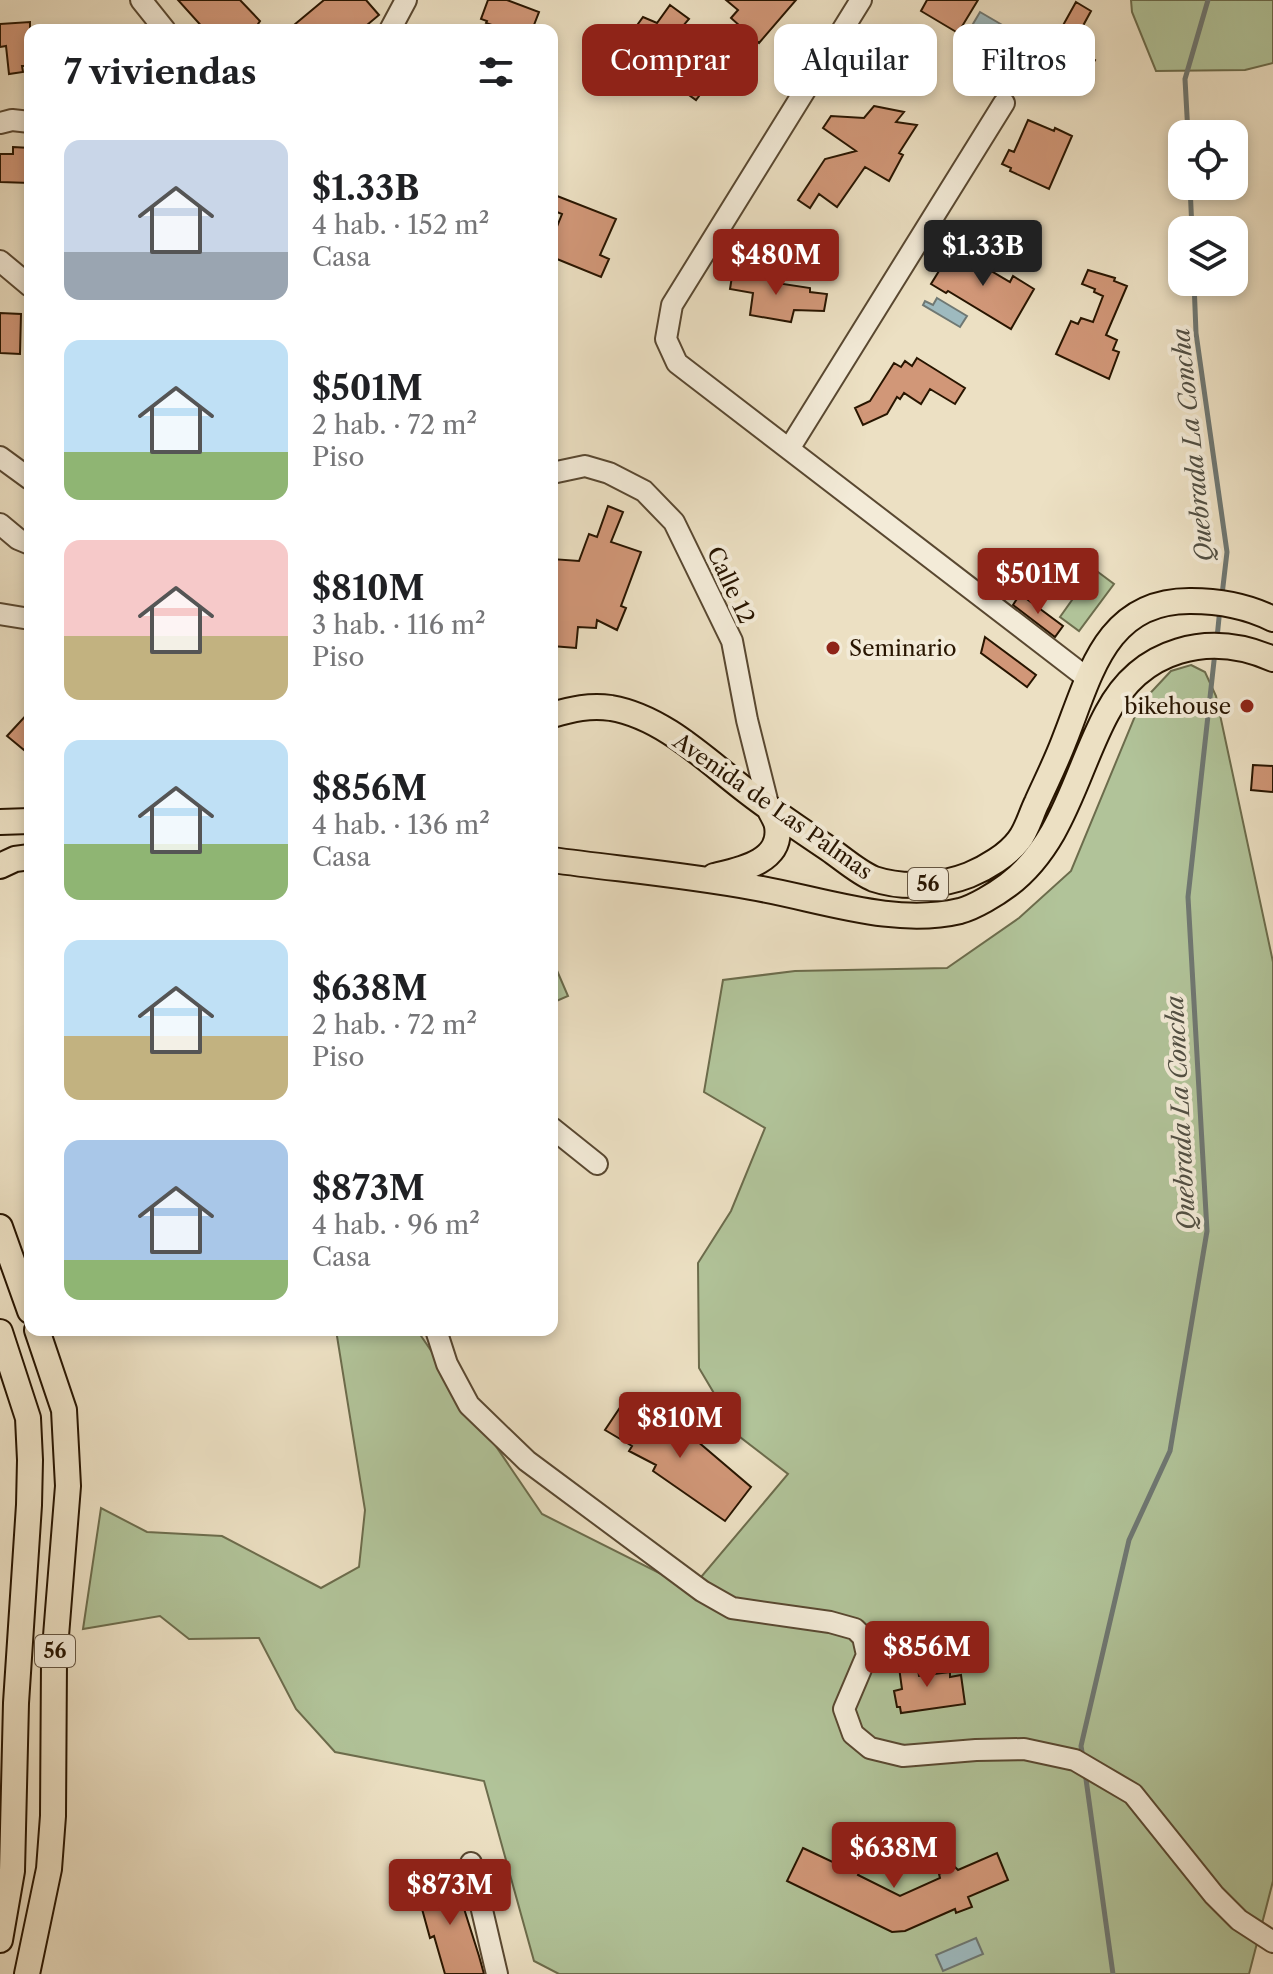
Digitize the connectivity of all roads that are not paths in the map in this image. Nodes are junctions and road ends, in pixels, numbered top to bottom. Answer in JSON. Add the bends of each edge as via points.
{"nodes":[{"id":1,"x":141,"y":0,"type":"edge"},
{"id":2,"x":406,"y":0,"type":"edge"},
{"id":3,"x":861,"y":0,"type":"edge"},
{"id":4,"x":160,"y":24,"type":"edge"},
{"id":5,"x":393,"y":24,"type":"edge"},
{"id":6,"x":1004,"y":103,"type":"dead end"},
{"id":7,"x":24,"y":121,"type":"edge"},
{"id":8,"x":0,"y":123,"type":"edge"},
{"id":9,"x":0,"y":261,"type":"edge"},
{"id":10,"x":24,"y":281,"type":"edge"},
{"id":11,"x":789,"y":449,"type":"junction"},
{"id":12,"x":0,"y":457,"type":"edge"},
{"id":13,"x":558,"y":472,"type":"edge"},
{"id":14,"x":24,"y":475,"type":"edge"},
{"id":15,"x":0,"y":524,"type":"edge"},
{"id":16,"x":24,"y":542,"type":"edge"},
{"id":17,"x":0,"y":614,"type":"edge"},
{"id":18,"x":24,"y":618,"type":"edge"},
{"id":19,"x":1273,"y":619,"type":"edge"},
{"id":20,"x":1273,"y":659,"type":"edge"},
{"id":21,"x":1087,"y":678,"type":"junction"},
{"id":22,"x":558,"y":713,"type":"edge"},
{"id":23,"x":769,"y":808,"type":"junction"},
{"id":24,"x":24,"y":821,"type":"edge"},
{"id":25,"x":0,"y":822,"type":"edge"},
{"id":26,"x":24,"y":858,"type":"edge"},
{"id":27,"x":558,"y":861,"type":"edge"},
{"id":28,"x":0,"y":866,"type":"edge"},
{"id":29,"x":704,"y":879,"type":"junction"},
{"id":30,"x":558,"y":1133,"type":"edge"},
{"id":31,"x":597,"y":1164,"type":"dead end"},
{"id":32,"x":0,"y":1227,"type":"edge"},
{"id":33,"x":24,"y":1294,"type":"edge"},
{"id":34,"x":0,"y":1332,"type":"edge"},
{"id":35,"x":39,"y":1336,"type":"edge"},
{"id":36,"x":438,"y":1336,"type":"edge"},
{"id":37,"x":471,"y":1863,"type":"dead end"},
{"id":38,"x":0,"y":1940,"type":"edge"},
{"id":39,"x":1273,"y":1942,"type":"edge"},
{"id":40,"x":27,"y":1974,"type":"edge"},
{"id":41,"x":497,"y":1974,"type":"edge"}],
"edges":[{"from":1,"to":4,"type":"street"},
{"from":2,"to":5,"type":"street"},
{"from":3,"to":11,"type":"street","via":[[672,305],[666,339],[677,363]]},
{"from":6,"to":11,"type":"street"},
{"from":7,"to":8,"type":"street"},
{"from":9,"to":10,"type":"street"},
{"from":11,"to":21,"type":"street"},
{"from":12,"to":14,"type":"street"},
{"from":13,"to":23,"type":"street","name":"Calle 12","via":[[585,466],[609,473],[644,491],[674,522],[732,641]]},
{"from":15,"to":16,"type":"street"},
{"from":17,"to":18,"type":"street"},
{"from":19,"to":21,"type":"main road","name":"Avenida de Las Palmas","number":"56","via":[[1234,604],[1181,601],[1152,606],[1130,617],[1111,636]]},
{"from":20,"to":29,"type":"main road","name":"Avenida de Las Palmas","number":"56","via":[[1242,648],[1196,646],[1152,663],[1107,712],[1069,801],[1029,867],[962,911],[882,913]]},
{"from":21,"to":23,"type":"main road","name":"Avenida de Las Palmas","number":"56","via":[[1019,839],[971,874],[910,885],[873,879]]},
{"from":22,"to":23,"type":"main road","name":"Avenida de Las Palmas","number":"56","via":[[578,707],[610,708],[648,720]]},
{"from":23,"to":29,"type":"main road","via":[[777,826],[775,844],[765,857],[749,868]]},
{"from":24,"to":25,"type":"main road"},
{"from":26,"to":28,"type":"main road"},
{"from":27,"to":29,"type":"main road","name":"Avenida de Las Palmas","number":"56"},
{"from":30,"to":31,"type":"street"},
{"from":32,"to":33,"type":"main road"},
{"from":34,"to":38,"type":"main road","number":"56","via":[[28,1418],[30,1460],[12,1871]]},
{"from":35,"to":40,"type":"main road","number":"56","via":[[64,1410],[68,1486],[54,1661],[49,1869]]},
{"from":36,"to":39,"type":"street","via":[[469,1405],[517,1452],[702,1591],[732,1608],[855,1629],[867,1655],[844,1709],[853,1734],[870,1748],[903,1756],[1024,1749],[1075,1760],[1133,1794],[1214,1895]]},
{"from":37,"to":41,"type":"street"}]}
